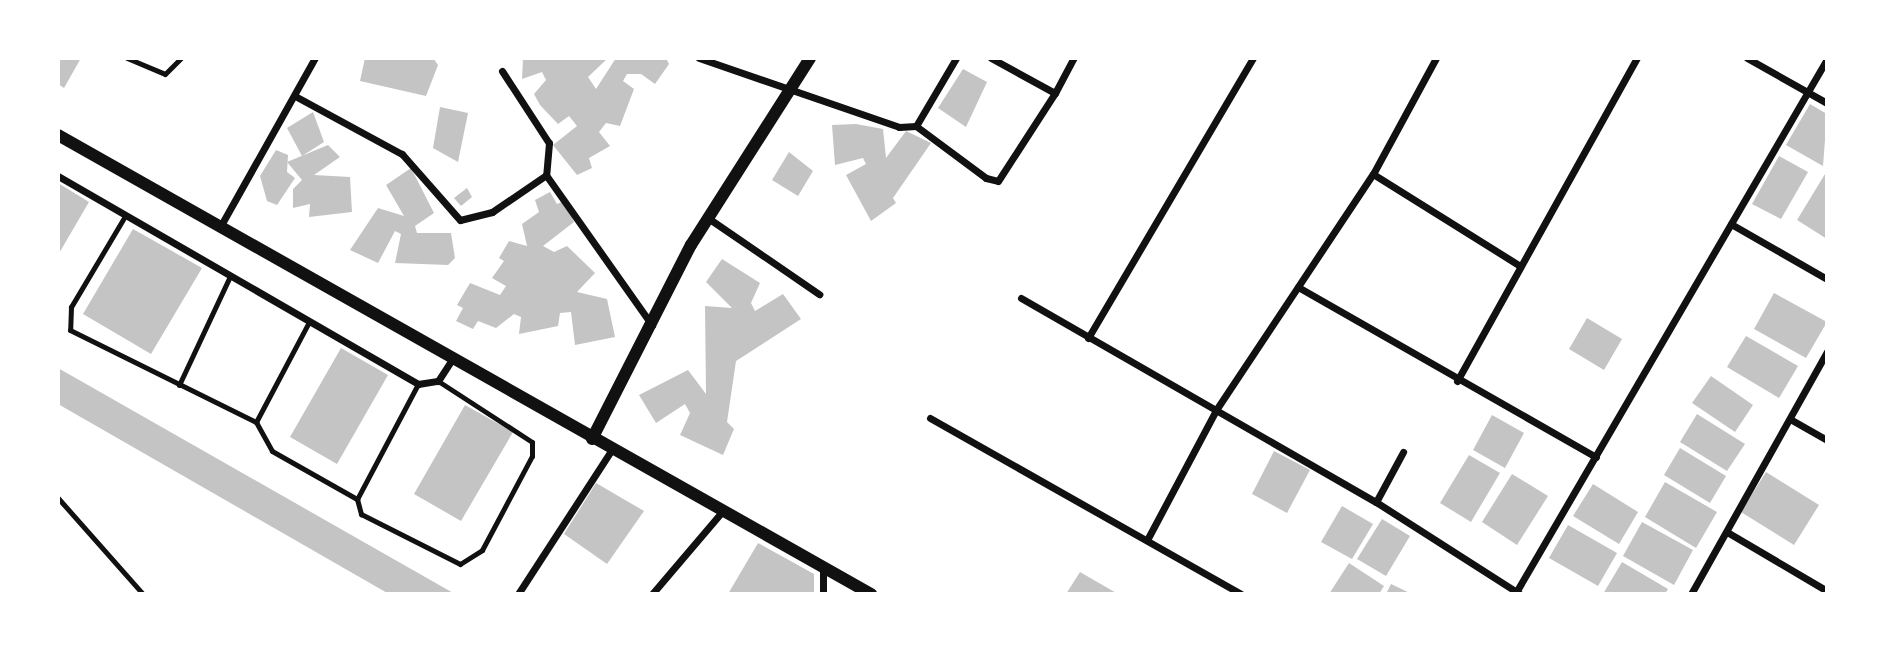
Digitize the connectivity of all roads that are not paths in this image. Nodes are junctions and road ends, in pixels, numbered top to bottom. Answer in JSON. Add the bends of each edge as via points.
{"nodes":[{"id":1,"x":127,"y":58,"type":"edge"},
{"id":2,"x":181,"y":58,"type":"edge"},
{"id":3,"x":314,"y":58,"type":"edge"},
{"id":4,"x":699,"y":58,"type":"edge"},
{"id":5,"x":810,"y":58,"type":"edge"},
{"id":6,"x":956,"y":58,"type":"edge"},
{"id":7,"x":990,"y":58,"type":"edge"},
{"id":8,"x":1074,"y":58,"type":"edge"},
{"id":9,"x":1253,"y":58,"type":"edge"},
{"id":10,"x":1436,"y":58,"type":"edge"},
{"id":11,"x":1637,"y":58,"type":"edge"},
{"id":12,"x":1746,"y":58,"type":"edge"},
{"id":13,"x":1827,"y":59,"type":"edge"},
{"id":14,"x":502,"y":71,"type":"dead end"},
{"id":15,"x":1808,"y":92,"type":"junction"},
{"id":16,"x":789,"y":93,"type":"junction"},
{"id":17,"x":1055,"y":93,"type":"junction"},
{"id":18,"x":295,"y":96,"type":"junction"},
{"id":19,"x":1827,"y":103,"type":"edge"},
{"id":20,"x":916,"y":126,"type":"junction"},
{"id":21,"x":58,"y":135,"type":"edge"},
{"id":22,"x":1373,"y":174,"type":"junction"},
{"id":23,"x":546,"y":175,"type":"junction"},
{"id":24,"x":58,"y":176,"type":"edge"},
{"id":25,"x":125,"y":216,"type":"junction"},
{"id":26,"x":709,"y":218,"type":"junction"},
{"id":27,"x":1731,"y":224,"type":"junction"},
{"id":28,"x":220,"y":227,"type":"junction"},
{"id":29,"x":1520,"y":266,"type":"junction"},
{"id":30,"x":230,"y":276,"type":"junction"},
{"id":31,"x":1827,"y":279,"type":"edge"},
{"id":32,"x":1298,"y":287,"type":"junction"},
{"id":33,"x":819,"y":294,"type":"dead end"},
{"id":34,"x":1021,"y":298,"type":"dead end"},
{"id":35,"x":310,"y":322,"type":"junction"},
{"id":36,"x":654,"y":327,"type":"junction"},
{"id":37,"x":1088,"y":338,"type":"junction"},
{"id":38,"x":1827,"y":352,"type":"edge"},
{"id":39,"x":451,"y":360,"type":"junction"},
{"id":40,"x":438,"y":381,"type":"junction"},
{"id":41,"x":1457,"y":381,"type":"junction"},
{"id":42,"x":418,"y":384,"type":"junction"},
{"id":43,"x":179,"y":385,"type":"junction"},
{"id":44,"x":1216,"y":410,"type":"junction"},
{"id":45,"x":930,"y":418,"type":"dead end"},
{"id":46,"x":1790,"y":419,"type":"junction"},
{"id":47,"x":256,"y":422,"type":"junction"},
{"id":48,"x":592,"y":439,"type":"junction"},
{"id":49,"x":1827,"y":440,"type":"edge"},
{"id":50,"x":612,"y":449,"type":"junction"},
{"id":51,"x":1403,"y":452,"type":"dead end"},
{"id":52,"x":1596,"y":457,"type":"junction"},
{"id":53,"x":58,"y":498,"type":"edge"},
{"id":54,"x":357,"y":499,"type":"junction"},
{"id":55,"x":1376,"y":502,"type":"junction"},
{"id":56,"x":721,"y":513,"type":"junction"},
{"id":57,"x":1727,"y":531,"type":"junction"},
{"id":58,"x":1147,"y":540,"type":"junction"},
{"id":59,"x":823,"y":568,"type":"junction"},
{"id":60,"x":1827,"y":591,"type":"edge"},
{"id":61,"x":143,"y":594,"type":"edge"},
{"id":62,"x":518,"y":594,"type":"edge"},
{"id":63,"x":652,"y":594,"type":"edge"},
{"id":64,"x":823,"y":594,"type":"edge"},
{"id":65,"x":871,"y":594,"type":"edge"},
{"id":66,"x":1241,"y":594,"type":"edge"},
{"id":67,"x":1517,"y":594,"type":"edge"},
{"id":68,"x":1691,"y":594,"type":"edge"}],
"edges":[{"from":1,"to":2,"type":"lane","via":[[165,74]]},
{"from":3,"to":18,"type":"street"},
{"from":4,"to":16,"type":"street"},
{"from":5,"to":16,"type":"street"},
{"from":6,"to":20,"type":"street"},
{"from":7,"to":17,"type":"street"},
{"from":8,"to":17,"type":"street"},
{"from":9,"to":37,"type":"street"},
{"from":10,"to":22,"type":"street"},
{"from":11,"to":29,"type":"street"},
{"from":12,"to":15,"type":"street"},
{"from":13,"to":15,"type":"street"},
{"from":14,"to":23,"type":"street","via":[[549,143]]},
{"from":15,"to":19,"type":"street"},
{"from":15,"to":27,"type":"street"},
{"from":16,"to":20,"type":"street","via":[[899,127]]},
{"from":16,"to":26,"type":"street"},
{"from":17,"to":20,"type":"street","via":[[998,181],[986,178]]},
{"from":18,"to":23,"type":"street","via":[[402,153],[460,220],[492,212]]},
{"from":18,"to":28,"type":"street"},
{"from":21,"to":28,"type":"street"},
{"from":22,"to":29,"type":"street"},
{"from":22,"to":32,"type":"street"},
{"from":23,"to":36,"type":"street"},
{"from":24,"to":25,"type":"street"},
{"from":25,"to":30,"type":"street"},
{"from":25,"to":43,"type":"lane","via":[[66,320],[70,330]]},
{"from":26,"to":33,"type":"street"},
{"from":26,"to":36,"type":"street"},
{"from":27,"to":31,"type":"street"},
{"from":27,"to":52,"type":"street"},
{"from":28,"to":39,"type":"street"},
{"from":29,"to":41,"type":"street"},
{"from":30,"to":35,"type":"street"},
{"from":30,"to":43,"type":"lane"},
{"from":32,"to":41,"type":"street"},
{"from":32,"to":44,"type":"street"},
{"from":34,"to":37,"type":"street"},
{"from":35,"to":42,"type":"street"},
{"from":35,"to":47,"type":"lane"},
{"from":36,"to":48,"type":"street"},
{"from":37,"to":44,"type":"street"},
{"from":38,"to":46,"type":"street"},
{"from":39,"to":40,"type":"street"},
{"from":39,"to":48,"type":"street"},
{"from":40,"to":42,"type":"street"},
{"from":40,"to":54,"type":"lane","via":[[532,442],[532,456],[482,550],[460,564],[361,514]]},
{"from":41,"to":52,"type":"street"},
{"from":42,"to":54,"type":"lane"},
{"from":43,"to":47,"type":"lane"},
{"from":44,"to":55,"type":"street"},
{"from":44,"to":58,"type":"street"},
{"from":45,"to":58,"type":"street"},
{"from":46,"to":49,"type":"street"},
{"from":46,"to":57,"type":"street"},
{"from":47,"to":54,"type":"lane","via":[[272,451]]},
{"from":48,"to":50,"type":"street"},
{"from":50,"to":56,"type":"street"},
{"from":50,"to":62,"type":"street"},
{"from":51,"to":55,"type":"street"},
{"from":52,"to":67,"type":"street"},
{"from":53,"to":61,"type":"lane"},
{"from":55,"to":67,"type":"street"},
{"from":56,"to":59,"type":"street"},
{"from":56,"to":63,"type":"street"},
{"from":57,"to":60,"type":"street"},
{"from":57,"to":68,"type":"street"},
{"from":58,"to":66,"type":"street"},
{"from":59,"to":64,"type":"street"},
{"from":59,"to":65,"type":"street"}]}
